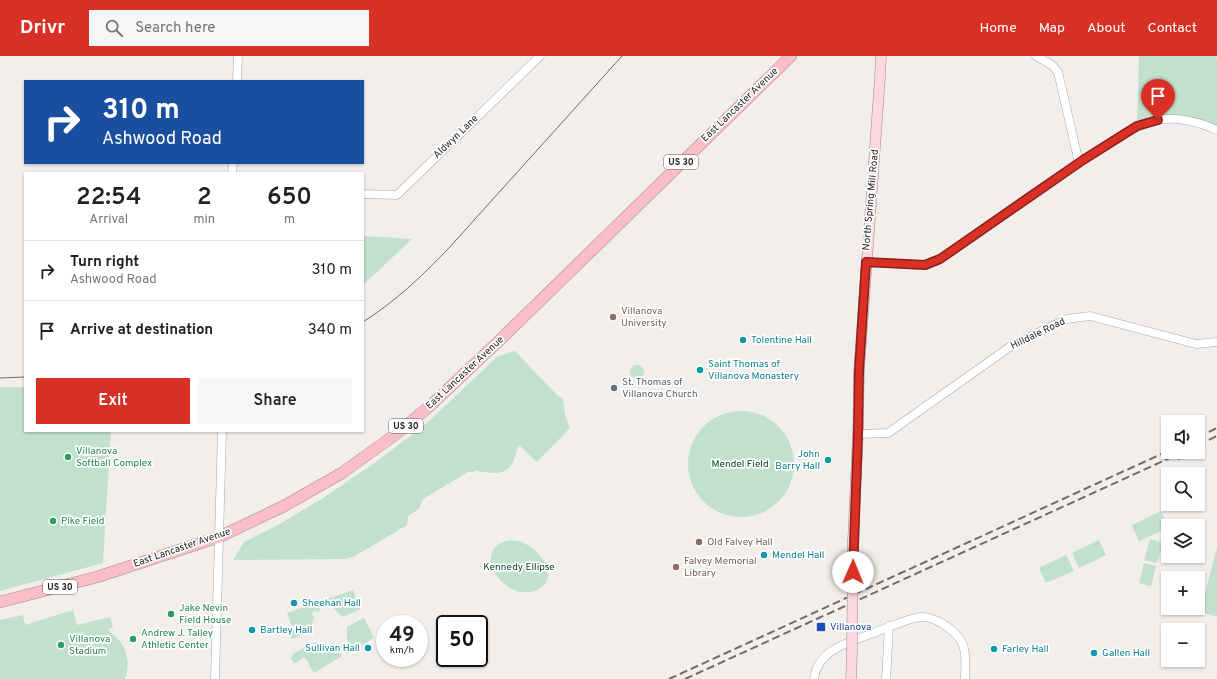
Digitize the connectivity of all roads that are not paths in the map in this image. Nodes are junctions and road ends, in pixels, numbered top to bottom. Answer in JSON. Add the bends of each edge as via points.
{"nodes":[{"id":1,"x":238,"y":56,"type":"edge"},
{"id":2,"x":540,"y":56,"type":"edge"},
{"id":3,"x":791,"y":56,"type":"edge"},
{"id":4,"x":881,"y":56,"type":"edge"},
{"id":5,"x":1036,"y":56,"type":"edge"},
{"id":6,"x":237,"y":80,"type":"edge"},
{"id":7,"x":1217,"y":130,"type":"edge"},
{"id":8,"x":1079,"y":163,"type":"junction"},
{"id":9,"x":364,"y":194,"type":"edge"},
{"id":10,"x":866,"y":262,"type":"junction"},
{"id":11,"x":1217,"y":342,"type":"edge"},
{"id":12,"x":222,"y":432,"type":"edge"},
{"id":13,"x":858,"y":434,"type":"junction"},
{"id":14,"x":219,"y":537,"type":"junction"},
{"id":15,"x":0,"y":602,"type":"edge"},
{"id":16,"x":889,"y":626,"type":"junction"},
{"id":17,"x":215,"y":679,"type":"edge"},
{"id":18,"x":814,"y":679,"type":"edge"},
{"id":19,"x":851,"y":679,"type":"edge"},
{"id":20,"x":886,"y":679,"type":"edge"},
{"id":21,"x":965,"y":679,"type":"edge"}],
"edges":[{"from":1,"to":6,"type":"street"},
{"from":2,"to":9,"type":"street","name":"Aldwyn Lane","via":[[397,196]]},
{"from":3,"to":14,"type":"highway","name":"East Lancaster Avenue","number":"US 30","via":[[504,336],[417,417],[342,473],[284,506]]},
{"from":4,"to":10,"type":"main road","name":"North Spring Mill Road"},
{"from":5,"to":8,"type":"street","via":[[1052,65],[1058,72]]},
{"from":7,"to":8,"type":"street","via":[[1200,122],[1158,120],[1137,126]]},
{"from":8,"to":10,"type":"street","via":[[940,259],[925,265]]},
{"from":10,"to":13,"type":"main road","name":"North Spring Mill Road"},
{"from":11,"to":13,"type":"street","name":"Hilldale Road","via":[[1196,344],[1090,316],[1067,319],[1014,344],[888,433]]},
{"from":12,"to":14,"type":"street"},
{"from":13,"to":19,"type":"main road","name":"North Spring Mill Road","bridge":true},
{"from":14,"to":15,"type":"highway","name":"East Lancaster Avenue","number":"US 30","via":[[97,577]]},
{"from":14,"to":17,"type":"street"},
{"from":16,"to":18,"type":"street","via":[[836,647],[822,660]]},
{"from":16,"to":20,"type":"street"},
{"from":16,"to":21,"type":"street","via":[[922,616],[948,626],[963,645],[966,659]]}]}
